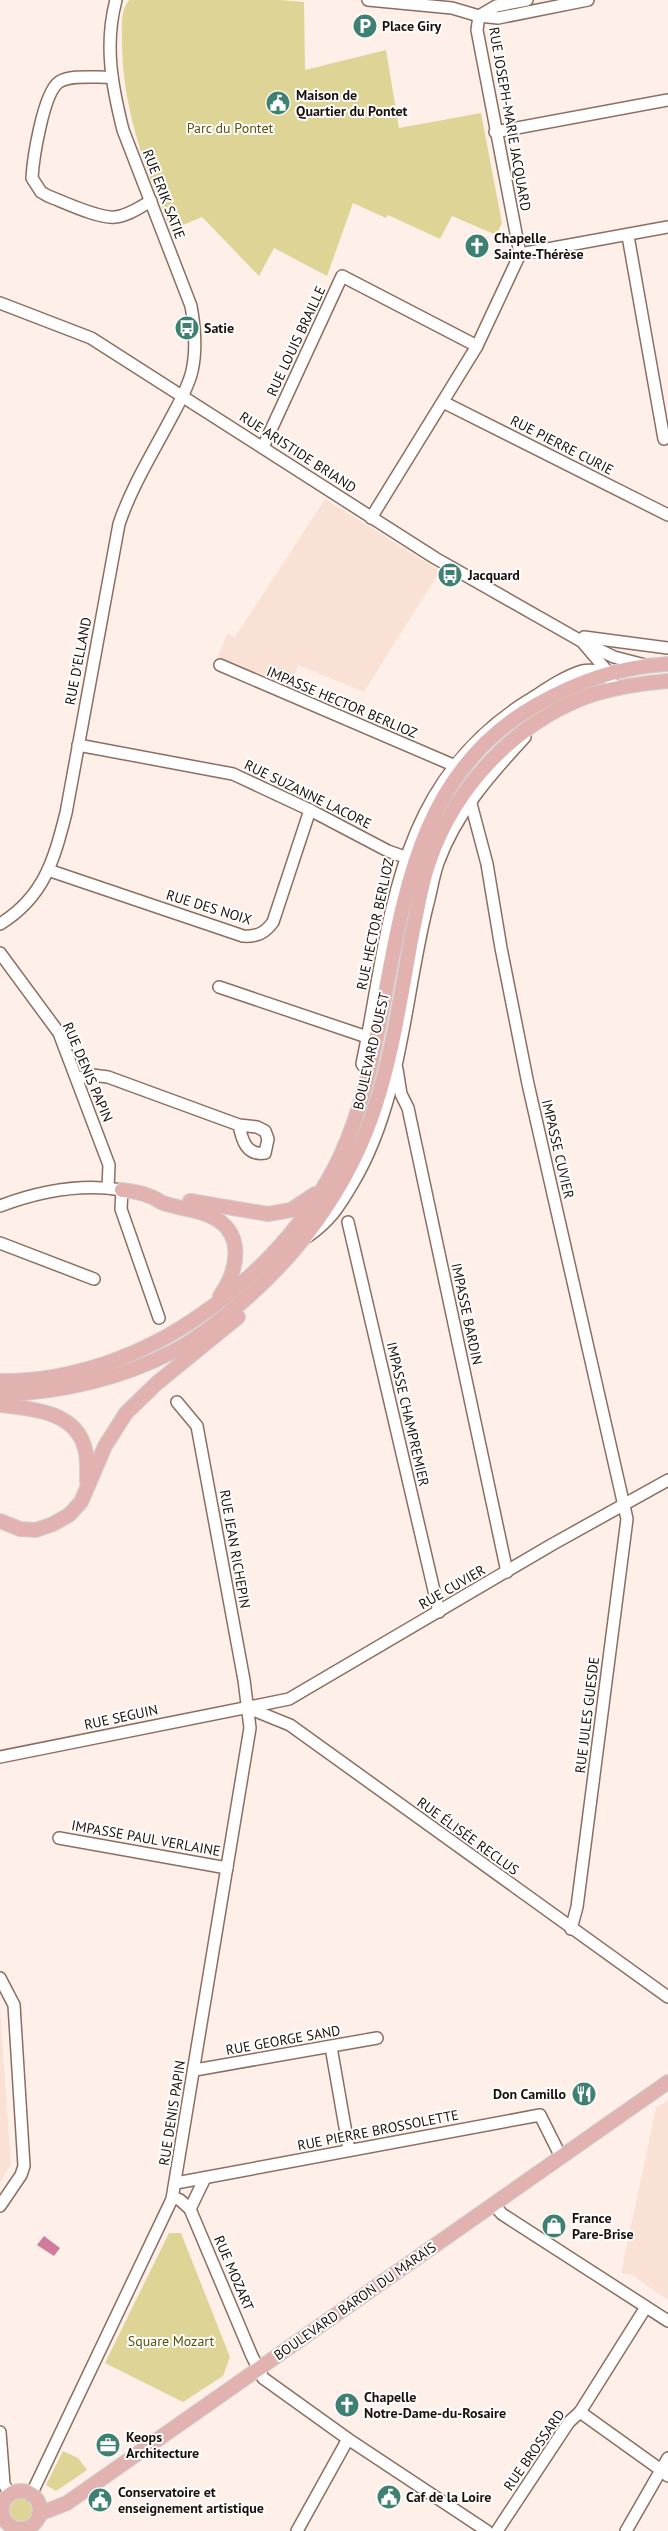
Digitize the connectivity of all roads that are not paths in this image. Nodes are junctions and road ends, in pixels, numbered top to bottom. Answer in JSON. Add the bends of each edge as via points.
{"nodes":[{"id":1,"x":116,"y":0,"type":"edge"},
{"id":2,"x":375,"y":0,"type":"edge"},
{"id":3,"x":527,"y":0,"type":"edge"},
{"id":4,"x":588,"y":0,"type":"edge"},
{"id":5,"x":479,"y":16,"type":"junction"},
{"id":6,"x":112,"y":78,"type":"junction"},
{"id":7,"x":668,"y":100,"type":"edge"},
{"id":8,"x":495,"y":132,"type":"junction"},
{"id":9,"x":151,"y":202,"type":"junction"},
{"id":10,"x":668,"y":227,"type":"edge"},
{"id":11,"x":628,"y":236,"type":"junction"},
{"id":12,"x":520,"y":254,"type":"junction"},
{"id":13,"x":0,"y":303,"type":"edge"},
{"id":14,"x":477,"y":346,"type":"junction"},
{"id":15,"x":182,"y":396,"type":"junction"},
{"id":16,"x":443,"y":402,"type":"junction"},
{"id":17,"x":664,"y":439,"type":"dead end"},
{"id":18,"x":263,"y":447,"type":"junction"},
{"id":19,"x":668,"y":515,"type":"edge"},
{"id":20,"x":371,"y":518,"type":"junction"},
{"id":21,"x":581,"y":642,"type":"junction"},
{"id":22,"x":634,"y":644,"type":"junction"},
{"id":23,"x":668,"y":648,"type":"edge"},
{"id":24,"x":614,"y":657,"type":"junction"},
{"id":25,"x":668,"y":664,"type":"edge"},
{"id":26,"x":220,"y":665,"type":"dead end"},
{"id":27,"x":645,"y":665,"type":"junction"},
{"id":28,"x":582,"y":671,"type":"junction"},
{"id":29,"x":608,"y":672,"type":"junction"},
{"id":30,"x":668,"y":681,"type":"edge"},
{"id":31,"x":617,"y":688,"type":"junction"},
{"id":32,"x":541,"y":720,"type":"junction"},
{"id":33,"x":78,"y":745,"type":"junction"},
{"id":34,"x":453,"y":765,"type":"junction"},
{"id":35,"x":470,"y":800,"type":"junction"},
{"id":36,"x":310,"y":810,"type":"junction"},
{"id":37,"x":405,"y":857,"type":"junction"},
{"id":38,"x":48,"y":870,"type":"junction"},
{"id":39,"x":0,"y":924,"type":"edge"},
{"id":40,"x":0,"y":953,"type":"edge"},
{"id":41,"x":218,"y":987,"type":"dead end"},
{"id":42,"x":367,"y":1037,"type":"junction"},
{"id":43,"x":396,"y":1063,"type":"junction"},
{"id":44,"x":369,"y":1073,"type":"junction"},
{"id":45,"x":78,"y":1078,"type":"junction"},
{"id":46,"x":239,"y":1126,"type":"dead end"},
{"id":47,"x":108,"y":1188,"type":"junction"},
{"id":48,"x":122,"y":1190,"type":"junction"},
{"id":49,"x":320,"y":1190,"type":"junction"},
{"id":50,"x":150,"y":1196,"type":"junction"},
{"id":51,"x":0,"y":1206,"type":"edge"},
{"id":52,"x":348,"y":1222,"type":"dead end"},
{"id":53,"x":306,"y":1238,"type":"junction"},
{"id":54,"x":0,"y":1243,"type":"edge"},
{"id":55,"x":94,"y":1279,"type":"dead end"},
{"id":56,"x":263,"y":1284,"type":"junction"},
{"id":57,"x":211,"y":1308,"type":"junction"},
{"id":58,"x":159,"y":1318,"type":"dead end"},
{"id":59,"x":0,"y":1381,"type":"edge"},
{"id":60,"x":0,"y":1395,"type":"edge"},
{"id":61,"x":176,"y":1402,"type":"dead end"},
{"id":62,"x":0,"y":1405,"type":"edge"},
{"id":63,"x":668,"y":1480,"type":"edge"},
{"id":64,"x":87,"y":1489,"type":"junction"},
{"id":65,"x":624,"y":1504,"type":"junction"},
{"id":66,"x":0,"y":1521,"type":"edge"},
{"id":67,"x":507,"y":1572,"type":"junction"},
{"id":68,"x":439,"y":1612,"type":"junction"},
{"id":69,"x":248,"y":1708,"type":"junction"},
{"id":70,"x":0,"y":1757,"type":"edge"},
{"id":71,"x":59,"y":1838,"type":"dead end"},
{"id":72,"x":227,"y":1868,"type":"junction"},
{"id":73,"x":571,"y":1929,"type":"junction"},
{"id":74,"x":0,"y":1978,"type":"edge"},
{"id":75,"x":668,"y":1997,"type":"edge"},
{"id":76,"x":377,"y":2038,"type":"dead end"},
{"id":77,"x":331,"y":2047,"type":"junction"},
{"id":78,"x":195,"y":2070,"type":"junction"},
{"id":79,"x":668,"y":2082,"type":"edge"},
{"id":80,"x":349,"y":2150,"type":"junction"},
{"id":81,"x":561,"y":2157,"type":"junction"},
{"id":82,"x":204,"y":2180,"type":"junction"},
{"id":83,"x":176,"y":2183,"type":"junction"},
{"id":84,"x":173,"y":2197,"type":"junction"},
{"id":85,"x":493,"y":2204,"type":"junction"},
{"id":86,"x":0,"y":2206,"type":"edge"},
{"id":87,"x":190,"y":2209,"type":"junction"},
{"id":88,"x":646,"y":2307,"type":"junction"},
{"id":89,"x":668,"y":2321,"type":"edge"},
{"id":90,"x":258,"y":2369,"type":"junction"},
{"id":91,"x":580,"y":2412,"type":"junction"},
{"id":92,"x":0,"y":2432,"type":"edge"},
{"id":93,"x":348,"y":2439,"type":"junction"},
{"id":94,"x":668,"y":2458,"type":"edge"},
{"id":95,"x":665,"y":2473,"type":"edge"},
{"id":96,"x":10,"y":2495,"type":"junction"},
{"id":97,"x":31,"y":2495,"type":"junction"},
{"id":98,"x":40,"y":2514,"type":"junction"},
{"id":99,"x":14,"y":2529,"type":"edge"},
{"id":100,"x":297,"y":2531,"type":"edge"},
{"id":101,"x":487,"y":2531,"type":"edge"},
{"id":102,"x":497,"y":2531,"type":"edge"},
{"id":103,"x":626,"y":2531,"type":"edge"}],
"edges":[{"from":1,"to":6,"type":"street","name":"RUE ERIK SATIE","via":[[109,25]]},
{"from":2,"to":5,"type":"street","via":[[452,8]]},
{"from":3,"to":5,"type":"street","via":[[496,6]]},
{"from":4,"to":5,"type":"street","via":[[498,18]]},
{"from":5,"to":8,"type":"street","name":"RUE JOSEPH-MARIE JACQUARD","via":[[477,30]]},
{"from":6,"to":9,"type":"street","name":"RUE ERIK SATIE","via":[[122,130]]},
{"from":6,"to":9,"type":"street","via":[[72,78],[55,86],[47,102],[32,178],[41,192],[48,196],[103,216],[114,218]]},
{"from":7,"to":8,"type":"street"},
{"from":8,"to":12,"type":"street","name":"RUE JOSEPH-MARIE JACQUARD"},
{"from":9,"to":15,"type":"street","name":"RUE ERIK SATIE","via":[[191,306],[195,330],[192,373]]},
{"from":10,"to":11,"type":"street"},
{"from":11,"to":12,"type":"street"},
{"from":11,"to":17,"type":"street"},
{"from":12,"to":14,"type":"street"},
{"from":13,"to":15,"type":"street","name":"RUE ARISTIDE BRIAND","via":[[91,338]]},
{"from":14,"to":16,"type":"street"},
{"from":14,"to":18,"type":"street","name":"RUE LOUIS BRAILLE","via":[[342,276]]},
{"from":15,"to":18,"type":"street","name":"RUE ARISTIDE BRIAND"},
{"from":15,"to":33,"type":"street","name":"RUE D'ELLAND","via":[[126,504],[119,524]]},
{"from":16,"to":19,"type":"street","name":"RUE PIERRE CURIE"},
{"from":16,"to":20,"type":"street"},
{"from":18,"to":20,"type":"street","name":"RUE ARISTIDE BRIAND"},
{"from":20,"to":21,"type":"street","name":"RUE ARISTIDE BRIAND"},
{"from":21,"to":22,"type":"street","name":"RUE ARISTIDE BRIAND"},
{"from":21,"to":24,"type":"street","name":"RUE ARISTIDE BRIAND"},
{"from":21,"to":28,"type":"street","via":[[587,657]]},
{"from":21,"to":29,"type":"street","name":"RUE ARISTIDE BRIAND"},
{"from":22,"to":23,"type":"street","name":"RUE ARISTIDE BRIAND"},
{"from":22,"to":24,"type":"street"},
{"from":24,"to":27,"type":"street","name":"RUE ARISTIDE BRIAND"},
{"from":24,"to":29,"type":"street"},
{"from":25,"to":27,"type":"main road","name":"BOULEVARD OUEST"},
{"from":26,"to":34,"type":"street","name":"IMPASSE HECTOR BERLIOZ"},
{"from":27,"to":29,"type":"main road","name":"BOULEVARD OUEST"},
{"from":28,"to":29,"type":"street"},
{"from":28,"to":34,"type":"street","name":"RUE HECTOR BERLIOZ","via":[[554,684],[510,712]]},
{"from":29,"to":31,"type":"street","name":"RUE ARISTIDE BRIAND"},
{"from":29,"to":44,"type":"main road","name":"BOULEVARD OUEST","via":[[565,688],[510,719],[491,736],[443,797],[422,837],[410,875]]},
{"from":30,"to":31,"type":"main road","name":"BOULEVARD OUEST"},
{"from":31,"to":32,"type":"main road","name":"BOULEVARD OUEST","via":[[592,695]]},
{"from":32,"to":35,"type":"street"},
{"from":32,"to":53,"type":"main road","name":"BOULEVARD OUEST","via":[[498,754],[479,774],[446,822],[429,862],[376,1103],[352,1167]]},
{"from":33,"to":36,"type":"street","name":"RUE SUZANNE LACORE","via":[[234,774]]},
{"from":33,"to":38,"type":"street","name":"RUE D'ELLAND","via":[[66,813]]},
{"from":34,"to":37,"type":"street","name":"RUE HECTOR BERLIOZ","via":[[426,809]]},
{"from":35,"to":43,"type":"street","via":[[438,864]]},
{"from":35,"to":65,"type":"street","name":"IMPASSE CUVIER","via":[[487,864],[500,948],[528,1084]]},
{"from":36,"to":37,"type":"street","name":"RUE SUZANNE LACORE"},
{"from":36,"to":38,"type":"street","name":"RUE DES NOIX","via":[[273,922],[257,936],[243,936]]},
{"from":37,"to":42,"type":"street","name":"RUE HECTOR BERLIOZ"},
{"from":38,"to":39,"type":"street","name":"RUE D'ELLAND","via":[[29,902]]},
{"from":40,"to":45,"type":"street","name":"RUE DENIS PAPIN","via":[[59,1033]]},
{"from":41,"to":42,"type":"street"},
{"from":42,"to":44,"type":"street","name":"RUE HECTOR BERLIOZ","via":[[362,1064]]},
{"from":43,"to":53,"type":"street","via":[[372,1146],[357,1176],[326,1225]]},
{"from":43,"to":67,"type":"street","name":"IMPASSE BARDIN"},
{"from":44,"to":49,"type":"main road","name":"BOULEVARD OUEST","via":[[339,1159]]},
{"from":45,"to":46,"type":"street","via":[[92,1075],[108,1077]]},
{"from":45,"to":47,"type":"street","name":"RUE DENIS PAPIN","via":[[109,1165]]},
{"from":47,"to":48,"type":"street"},
{"from":47,"to":51,"type":"street","via":[[89,1186],[52,1191]]},
{"from":48,"to":50,"type":"main road"},
{"from":48,"to":58,"type":"street","via":[[121,1209]]},
{"from":49,"to":50,"type":"main road","via":[[296,1207],[268,1214],[163,1195]]},
{"from":49,"to":57,"type":"main road","name":"BOULEVARD OUEST","via":[[292,1231],[242,1284]]},
{"from":50,"to":57,"type":"main road","via":[[162,1203],[210,1216],[220,1222],[232,1238],[233,1276]]},
{"from":52,"to":68,"type":"street","name":"IMPASSE CHAMPREMIER"},
{"from":53,"to":56,"type":"main road","name":"BOULEVARD OUEST"},
{"from":54,"to":55,"type":"street"},
{"from":56,"to":60,"type":"main road","name":"BOULEVARD OUEST","via":[[174,1352],[94,1382]]},
{"from":56,"to":64,"type":"main road","via":[[251,1306],[156,1383],[126,1413],[105,1446]]},
{"from":57,"to":59,"type":"main road","name":"BOULEVARD OUEST","via":[[172,1334],[113,1360],[45,1378]]},
{"from":61,"to":69,"type":"street","name":"RUE JEAN RICHEPIN","via":[[197,1426]]},
{"from":62,"to":64,"type":"main road","via":[[33,1409],[68,1423],[85,1449]]},
{"from":63,"to":65,"type":"street","name":"RUE CUVIER"},
{"from":64,"to":66,"type":"main road","via":[[74,1511],[53,1524],[36,1530],[20,1529]]},
{"from":65,"to":67,"type":"street","name":"RUE CUVIER"},
{"from":65,"to":73,"type":"street","name":"RUE JULES GUESDE","via":[[627,1519],[577,1907]]},
{"from":67,"to":68,"type":"street","name":"RUE CUVIER"},
{"from":68,"to":69,"type":"street","name":"RUE CUVIER","via":[[289,1699]]},
{"from":69,"to":70,"type":"street","name":"RUE SEGUIN"},
{"from":69,"to":72,"type":"street","name":"RUE DENIS PAPIN","via":[[250,1728]]},
{"from":69,"to":73,"type":"street","name":"RUE ÉLISÉE RECLUS","via":[[290,1725]]},
{"from":71,"to":72,"type":"street","name":"IMPASSE PAUL VERLAINE"},
{"from":72,"to":78,"type":"street","name":"RUE DENIS PAPIN"},
{"from":73,"to":75,"type":"street","name":"RUE ÉLISÉE RECLUS"},
{"from":74,"to":86,"type":"street","via":[[14,2005],[24,2166]]},
{"from":76,"to":77,"type":"street","name":"RUE GEORGE SAND"},
{"from":77,"to":78,"type":"street","name":"RUE GEORGE SAND"},
{"from":77,"to":80,"type":"street"},
{"from":78,"to":83,"type":"street","name":"RUE DENIS PAPIN"},
{"from":79,"to":81,"type":"main road","name":"BOULEVARD BARON DU MARAIS"},
{"from":80,"to":81,"type":"street","name":"RUE PIERRE BROSSOLETTE","via":[[540,2116]]},
{"from":80,"to":82,"type":"street","name":"RUE PIERRE BROSSOLETTE"},
{"from":81,"to":85,"type":"main road","name":"BOULEVARD BARON DU MARAIS"},
{"from":82,"to":83,"type":"street","name":"RUE PIERRE BROSSOLETTE"},
{"from":82,"to":87,"type":"street"},
{"from":83,"to":84,"type":"street","name":"RUE DENIS PAPIN"},
{"from":84,"to":87,"type":"street"},
{"from":84,"to":97,"type":"street","name":"RUE DENIS PAPIN"},
{"from":85,"to":88,"type":"street","via":[[502,2214]]},
{"from":85,"to":90,"type":"main road","name":"BOULEVARD BARON DU MARAIS"},
{"from":87,"to":90,"type":"street","name":"RUE MOZART"},
{"from":88,"to":89,"type":"street"},
{"from":88,"to":91,"type":"street","name":"RUE BROSSARD"},
{"from":90,"to":93,"type":"street","via":[[263,2378]]},
{"from":90,"to":98,"type":"main road","name":"BOULEVARD BARON DU MARAIS","via":[[67,2503]]},
{"from":91,"to":95,"type":"street","name":"RUE BROSSARD"},
{"from":91,"to":102,"type":"street","name":"RUE BROSSARD","via":[[569,2422]]},
{"from":92,"to":96,"type":"street","via":[[4,2484]]},
{"from":93,"to":100,"type":"street"},
{"from":93,"to":101,"type":"street"},
{"from":94,"to":95,"type":"street"},
{"from":95,"to":103,"type":"street"},
{"from":96,"to":97,"type":"main road","via":[[18,2492]]},
{"from":96,"to":99,"type":"main road","via":[[2,2513]]},
{"from":97,"to":98,"type":"main road","via":[[38,2503]]},
{"from":98,"to":99,"type":"main road","via":[[30,2527]]}]}
